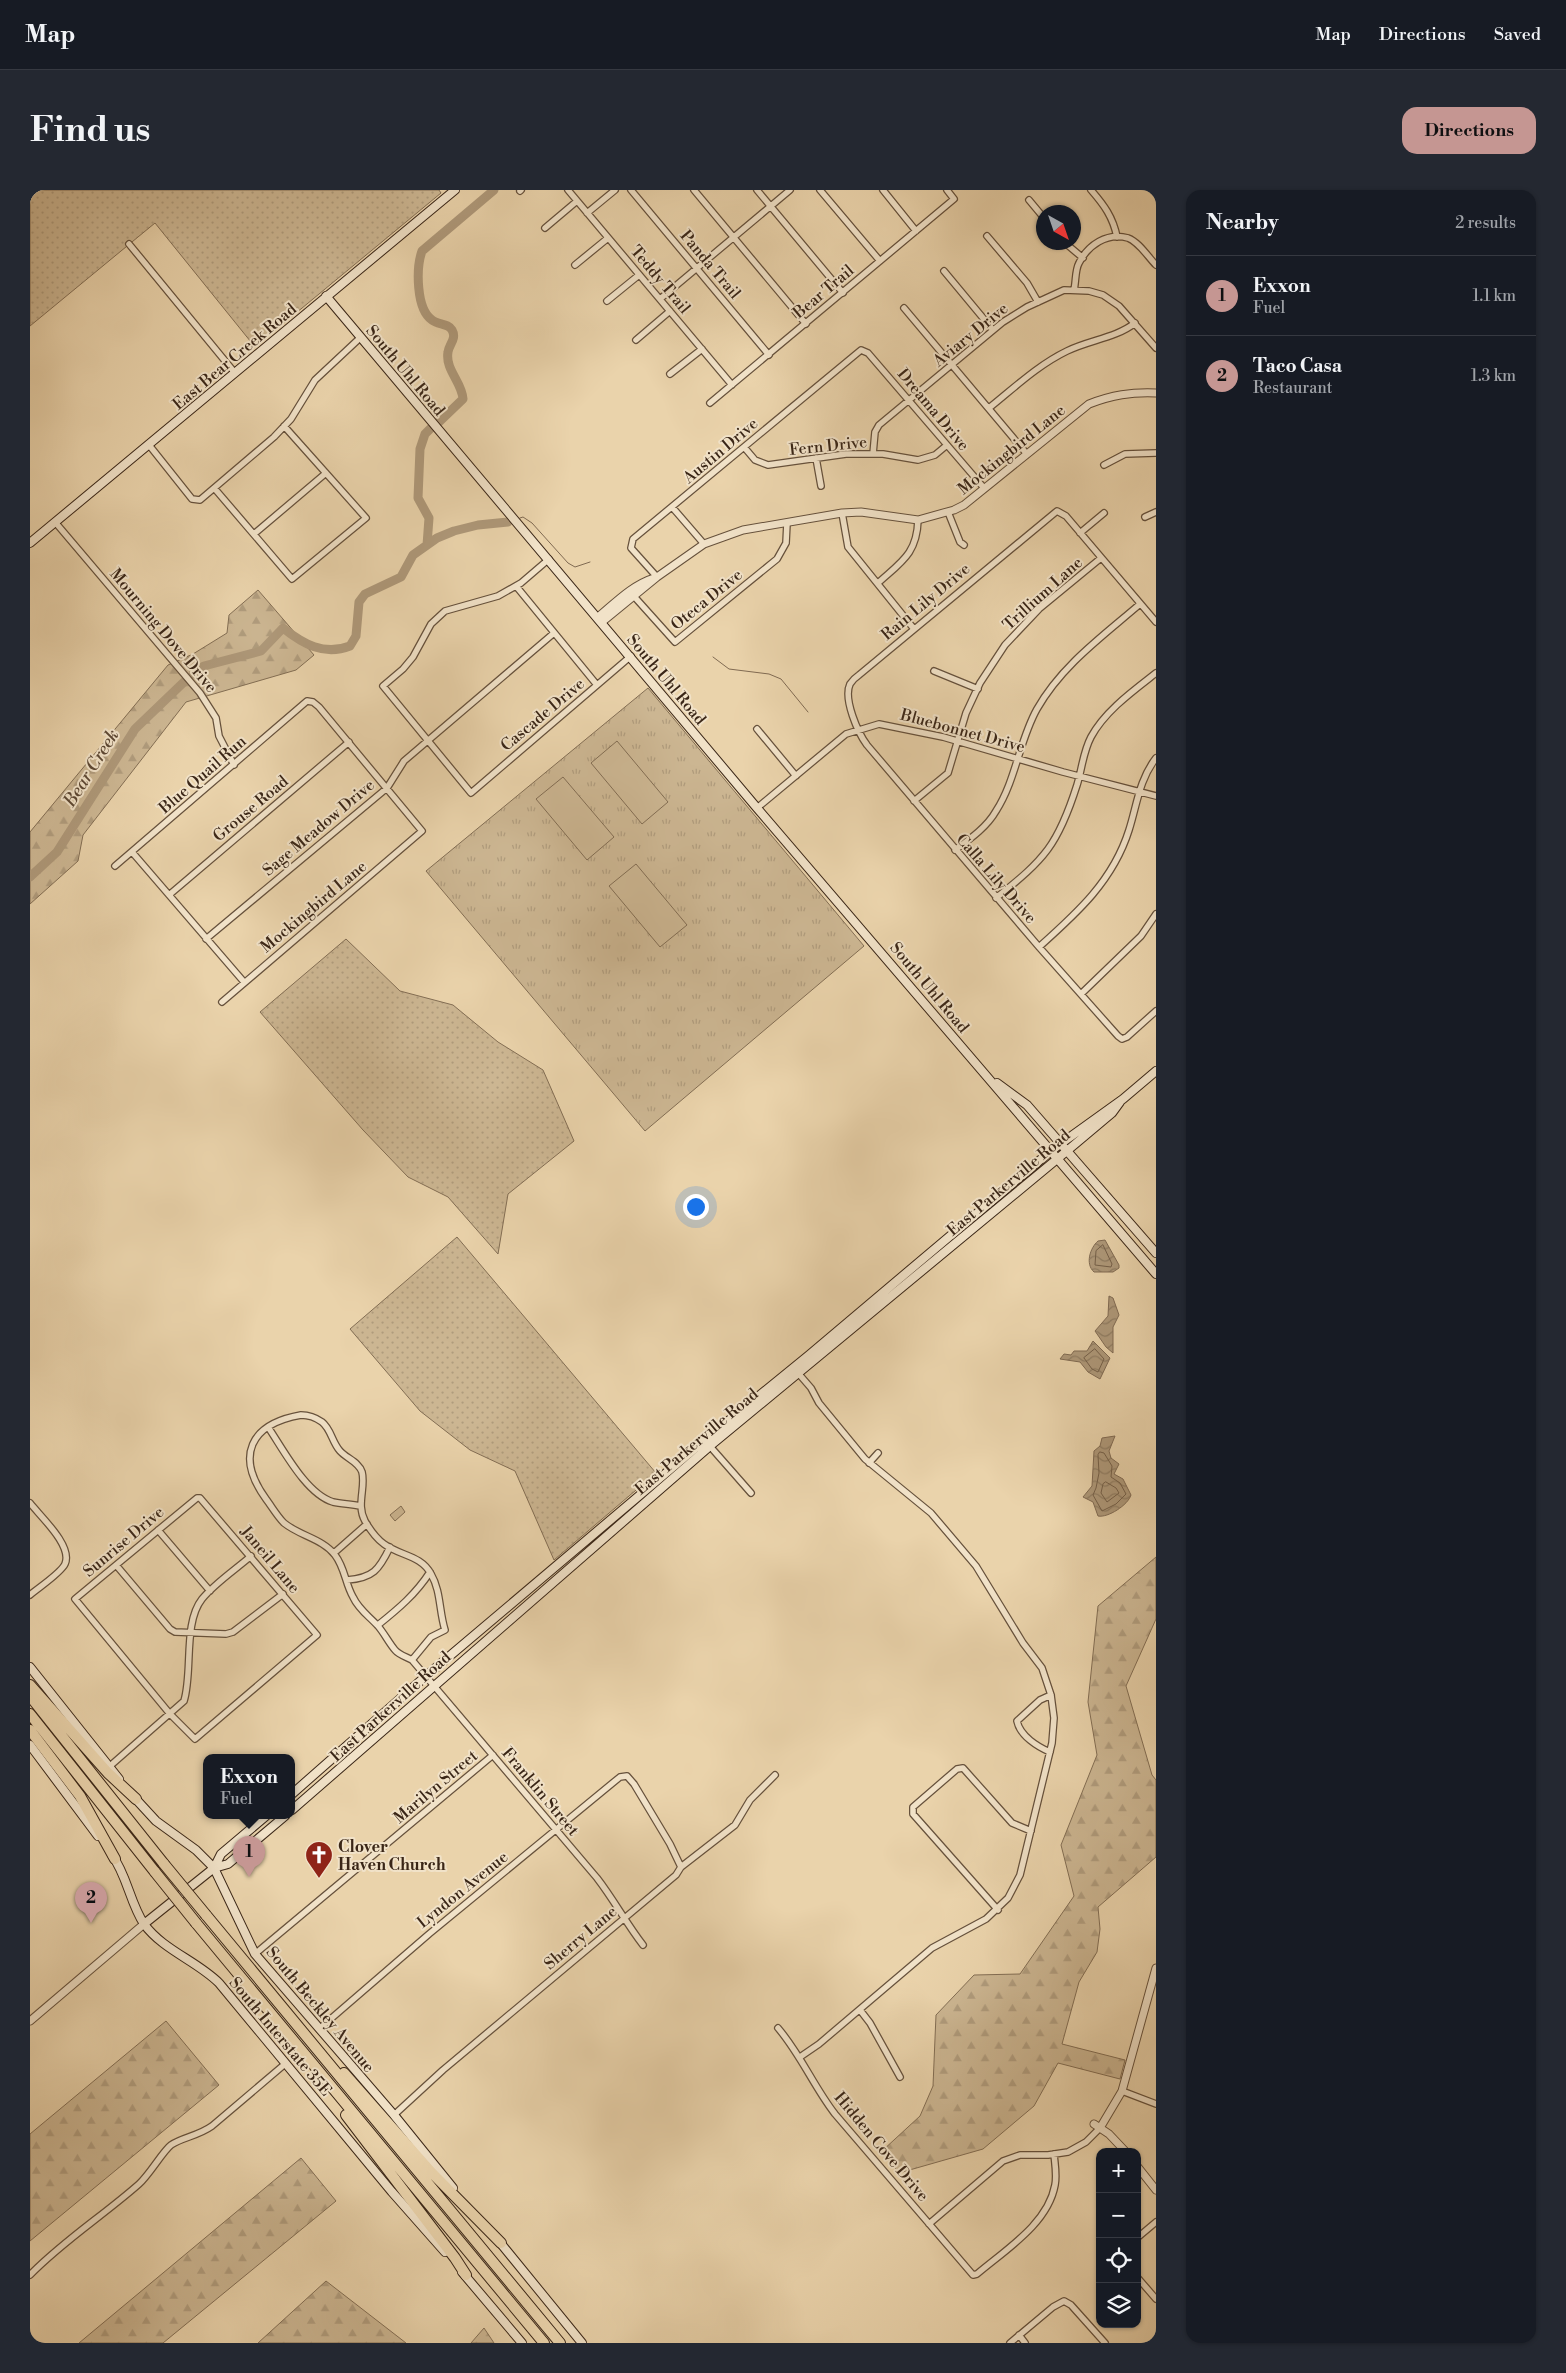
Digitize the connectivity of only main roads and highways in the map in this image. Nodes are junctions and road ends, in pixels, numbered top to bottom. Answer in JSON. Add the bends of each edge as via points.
{"nodes":[{"id":1,"x":452,"y":191,"type":"edge"},
{"id":2,"x":326,"y":296,"type":"junction"},
{"id":3,"x":30,"y":543,"type":"edge"},
{"id":4,"x":1156,"y":1071,"type":"edge"},
{"id":5,"x":989,"y":1078,"type":"junction"},
{"id":6,"x":1122,"y":1099,"type":"junction"},
{"id":7,"x":1061,"y":1143,"type":"junction"},
{"id":8,"x":1052,"y":1150,"type":"junction"},
{"id":9,"x":1068,"y":1150,"type":"junction"},
{"id":10,"x":1058,"y":1158,"type":"junction"},
{"id":11,"x":1156,"y":1253,"type":"edge"},
{"id":12,"x":915,"y":1265,"type":"junction"},
{"id":13,"x":921,"y":1272,"type":"junction"},
{"id":14,"x":1156,"y":1274,"type":"edge"},
{"id":15,"x":841,"y":1333,"type":"junction"},
{"id":16,"x":707,"y":1443,"type":"junction"},
{"id":17,"x":612,"y":1518,"type":"junction"},
{"id":18,"x":618,"y":1526,"type":"junction"},
{"id":19,"x":30,"y":1667,"type":"edge"},
{"id":20,"x":30,"y":1685,"type":"edge"},
{"id":21,"x":408,"y":1692,"type":"junction"},
{"id":22,"x":30,"y":1696,"type":"edge"},
{"id":23,"x":30,"y":1714,"type":"edge"},
{"id":24,"x":389,"y":1724,"type":"junction"},
{"id":25,"x":30,"y":1730,"type":"edge"},
{"id":26,"x":30,"y":1745,"type":"edge"},
{"id":27,"x":339,"y":1753,"type":"junction"},
{"id":28,"x":347,"y":1762,"type":"junction"},
{"id":29,"x":295,"y":1791,"type":"edge"},
{"id":30,"x":136,"y":1800,"type":"junction"},
{"id":31,"x":295,"y":1807,"type":"edge"},
{"id":32,"x":262,"y":1819,"type":"edge"},
{"id":33,"x":281,"y":1819,"type":"edge"},
{"id":34,"x":238,"y":1839,"type":"junction"},
{"id":35,"x":246,"y":1848,"type":"junction"},
{"id":36,"x":115,"y":1859,"type":"junction"},
{"id":37,"x":214,"y":1868,"type":"junction"},
{"id":38,"x":144,"y":1924,"type":"junction"},
{"id":39,"x":273,"y":1998,"type":"junction"},
{"id":40,"x":313,"y":2067,"type":"junction"},
{"id":41,"x":501,"y":2243,"type":"junction"},
{"id":42,"x":466,"y":2275,"type":"junction"},
{"id":43,"x":522,"y":2343,"type":"edge"},
{"id":44,"x":544,"y":2343,"type":"edge"},
{"id":45,"x":560,"y":2343,"type":"edge"},
{"id":46,"x":582,"y":2343,"type":"edge"}],
"edges":[{"from":1,"to":2,"type":"main road","name":"East Bear Creek Road"},
{"from":2,"to":3,"type":"main road","name":"East Bear Creek Road"},
{"from":2,"to":5,"type":"main road","name":"South Uhl Road"},
{"from":4,"to":6,"type":"main road","name":"East Parkerville Road"},
{"from":5,"to":7,"type":"main road","name":"South Uhl Road","via":[[1027,1105]]},
{"from":5,"to":8,"type":"main road","name":"South Uhl Road"},
{"from":6,"to":7,"type":"main road","name":"East Parkerville Road"},
{"from":6,"to":9,"type":"main road","name":"East Parkerville Road","via":[[1112,1113]]},
{"from":7,"to":8,"type":"main road","name":"East Parkerville Road"},
{"from":7,"to":9,"type":"main road","name":"South Uhl Road"},
{"from":8,"to":10,"type":"main road","name":"South Uhl Road"},
{"from":8,"to":12,"type":"main road","name":"East Parkerville Road"},
{"from":9,"to":10,"type":"main road","name":"East Parkerville Road"},
{"from":9,"to":11,"type":"main road","name":"South Uhl Road"},
{"from":10,"to":13,"type":"main road","name":"East Parkerville Road"},
{"from":10,"to":14,"type":"main road","name":"South Uhl Road"},
{"from":12,"to":13,"type":"main road"},
{"from":12,"to":15,"type":"main road","name":"East Parkerville Road"},
{"from":13,"to":15,"type":"main road","name":"East Parkerville Road"},
{"from":15,"to":16,"type":"main road","name":"East Parkerville Road"},
{"from":16,"to":17,"type":"main road","name":"East Parkerville Road"},
{"from":16,"to":18,"type":"main road","name":"East Parkerville Road"},
{"from":17,"to":18,"type":"main road"},
{"from":17,"to":21,"type":"main road","name":"East Parkerville Road"},
{"from":18,"to":24,"type":"main road","name":"East Parkerville Road"},
{"from":19,"to":30,"type":"main road","name":"South Beckley Avenue"},
{"from":20,"to":30,"type":"highway","via":[[108,1774]]},
{"from":21,"to":24,"type":"main road","via":[[386,1720]]},
{"from":21,"to":27,"type":"main road","name":"East Parkerville Road"},
{"from":22,"to":39,"type":"highway","bridge":true},
{"from":23,"to":40,"type":"highway","bridge":true},
{"from":24,"to":28,"type":"main road","name":"East Parkerville Road"},
{"from":25,"to":36,"type":"highway","via":[[80,1796]]},
{"from":26,"to":36,"type":"main road","name":"South Interstate 35E"},
{"from":27,"to":28,"type":"main road"},
{"from":27,"to":29,"type":"main road","name":"East Parkerville Road"},
{"from":28,"to":31,"type":"main road","name":"East Parkerville Road"},
{"from":30,"to":37,"type":"main road","name":"South Beckley Avenue","via":[[156,1821],[196,1850]]},
{"from":32,"to":34,"type":"main road"},
{"from":33,"to":35,"type":"main road"},
{"from":34,"to":35,"type":"main road"},
{"from":34,"to":37,"type":"main road","via":[[221,1854]]},
{"from":35,"to":37,"type":"main road","via":[[228,1864]]},
{"from":36,"to":38,"type":"main road","name":"South Interstate 35E"},
{"from":37,"to":38,"type":"main road"},
{"from":37,"to":41,"type":"main road","name":"South Beckley Avenue","via":[[255,1954]]},
{"from":38,"to":42,"type":"main road","name":"South Interstate 35E","via":[[156,1938],[219,1983],[392,2192]]},
{"from":39,"to":41,"type":"highway","via":[[303,2026],[431,2172]]},
{"from":39,"to":45,"type":"highway"},
{"from":40,"to":42,"type":"highway"},
{"from":40,"to":44,"type":"highway"},
{"from":41,"to":46,"type":"main road","name":"South Beckley Avenue"},
{"from":42,"to":43,"type":"main road","name":"South Interstate 35E"}]}
